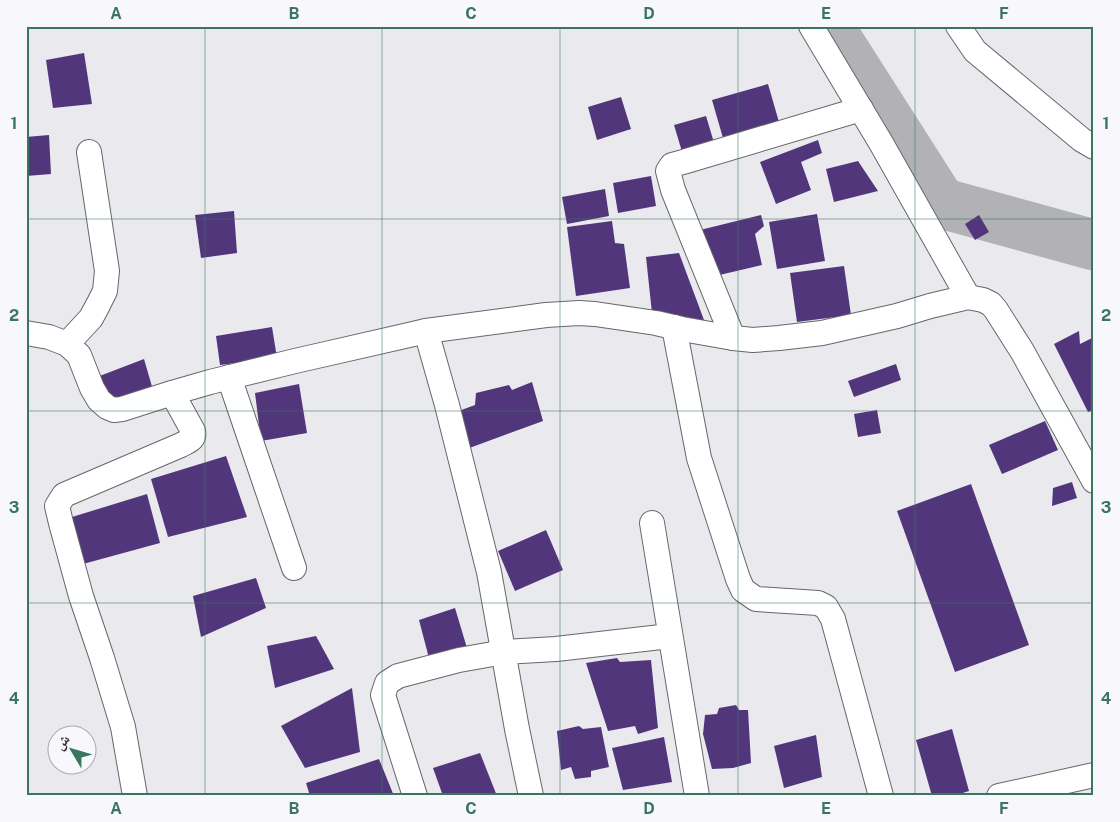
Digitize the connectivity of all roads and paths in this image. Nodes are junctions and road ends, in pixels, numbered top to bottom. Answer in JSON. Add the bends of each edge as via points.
{"nodes":[{"id":1,"x":811,"y":26,"type":"edge"},
{"id":2,"x":958,"y":26,"type":"edge"},
{"id":3,"x":861,"y":109,"type":"junction"},
{"id":4,"x":1094,"y":147,"type":"edge"},
{"id":5,"x":88,"y":152,"type":"dead end"},
{"id":6,"x":968,"y":297,"type":"junction"},
{"id":7,"x":674,"y":328,"type":"junction"},
{"id":8,"x":426,"y":331,"type":"junction"},
{"id":9,"x":26,"y":333,"type":"edge"},
{"id":10,"x":733,"y":338,"type":"junction"},
{"id":11,"x":67,"y":344,"type":"junction"},
{"id":12,"x":229,"y":377,"type":"junction"},
{"id":13,"x":172,"y":393,"type":"junction"},
{"id":14,"x":1094,"y":481,"type":"edge"},
{"id":15,"x":652,"y":523,"type":"dead end"},
{"id":16,"x":294,"y":568,"type":"dead end"},
{"id":17,"x":670,"y":636,"type":"junction"},
{"id":18,"x":504,"y":652,"type":"junction"},
{"id":19,"x":1094,"y":775,"type":"edge"},
{"id":20,"x":135,"y":796,"type":"edge"},
{"id":21,"x":415,"y":796,"type":"edge"},
{"id":22,"x":531,"y":796,"type":"edge"},
{"id":23,"x":697,"y":796,"type":"edge"},
{"id":24,"x":881,"y":796,"type":"edge"},
{"id":25,"x":999,"y":796,"type":"edge"}],
"edges":[{"from":1,"to":3,"type":"street"},
{"from":2,"to":4,"type":"street","via":[[975,51]]},
{"from":3,"to":6,"type":"street"},
{"from":3,"to":10,"type":"street","via":[[672,165],[668,171]]},
{"from":5,"to":11,"type":"street","via":[[107,271],[105,291],[91,318]]},
{"from":6,"to":10,"type":"street","via":[[822,333],[753,340]]},
{"from":6,"to":14,"type":"street","via":[[991,304],[1000,316]]},
{"from":7,"to":8,"type":"street","via":[[580,312]]},
{"from":7,"to":10,"type":"street"},
{"from":7,"to":24,"type":"street","via":[[699,458],[738,579],[743,590],[756,599],[818,603],[826,607],[833,619]]},
{"from":8,"to":12,"type":"street"},
{"from":8,"to":18,"type":"street","via":[[489,572]]},
{"from":9,"to":11,"type":"street"},
{"from":11,"to":13,"type":"street","via":[[79,355],[98,400],[106,407],[122,409]]},
{"from":12,"to":13,"type":"street"},
{"from":12,"to":16,"type":"street"},
{"from":13,"to":20,"type":"street","via":[[193,431],[192,439],[64,495],[58,506],[81,596],[123,727]]},
{"from":15,"to":17,"type":"street"},
{"from":17,"to":18,"type":"street"},
{"from":17,"to":23,"type":"street"},
{"from":18,"to":21,"type":"street","via":[[398,676],[387,684],[383,695]]},
{"from":18,"to":22,"type":"street"},
{"from":19,"to":25,"type":"street"}]}
